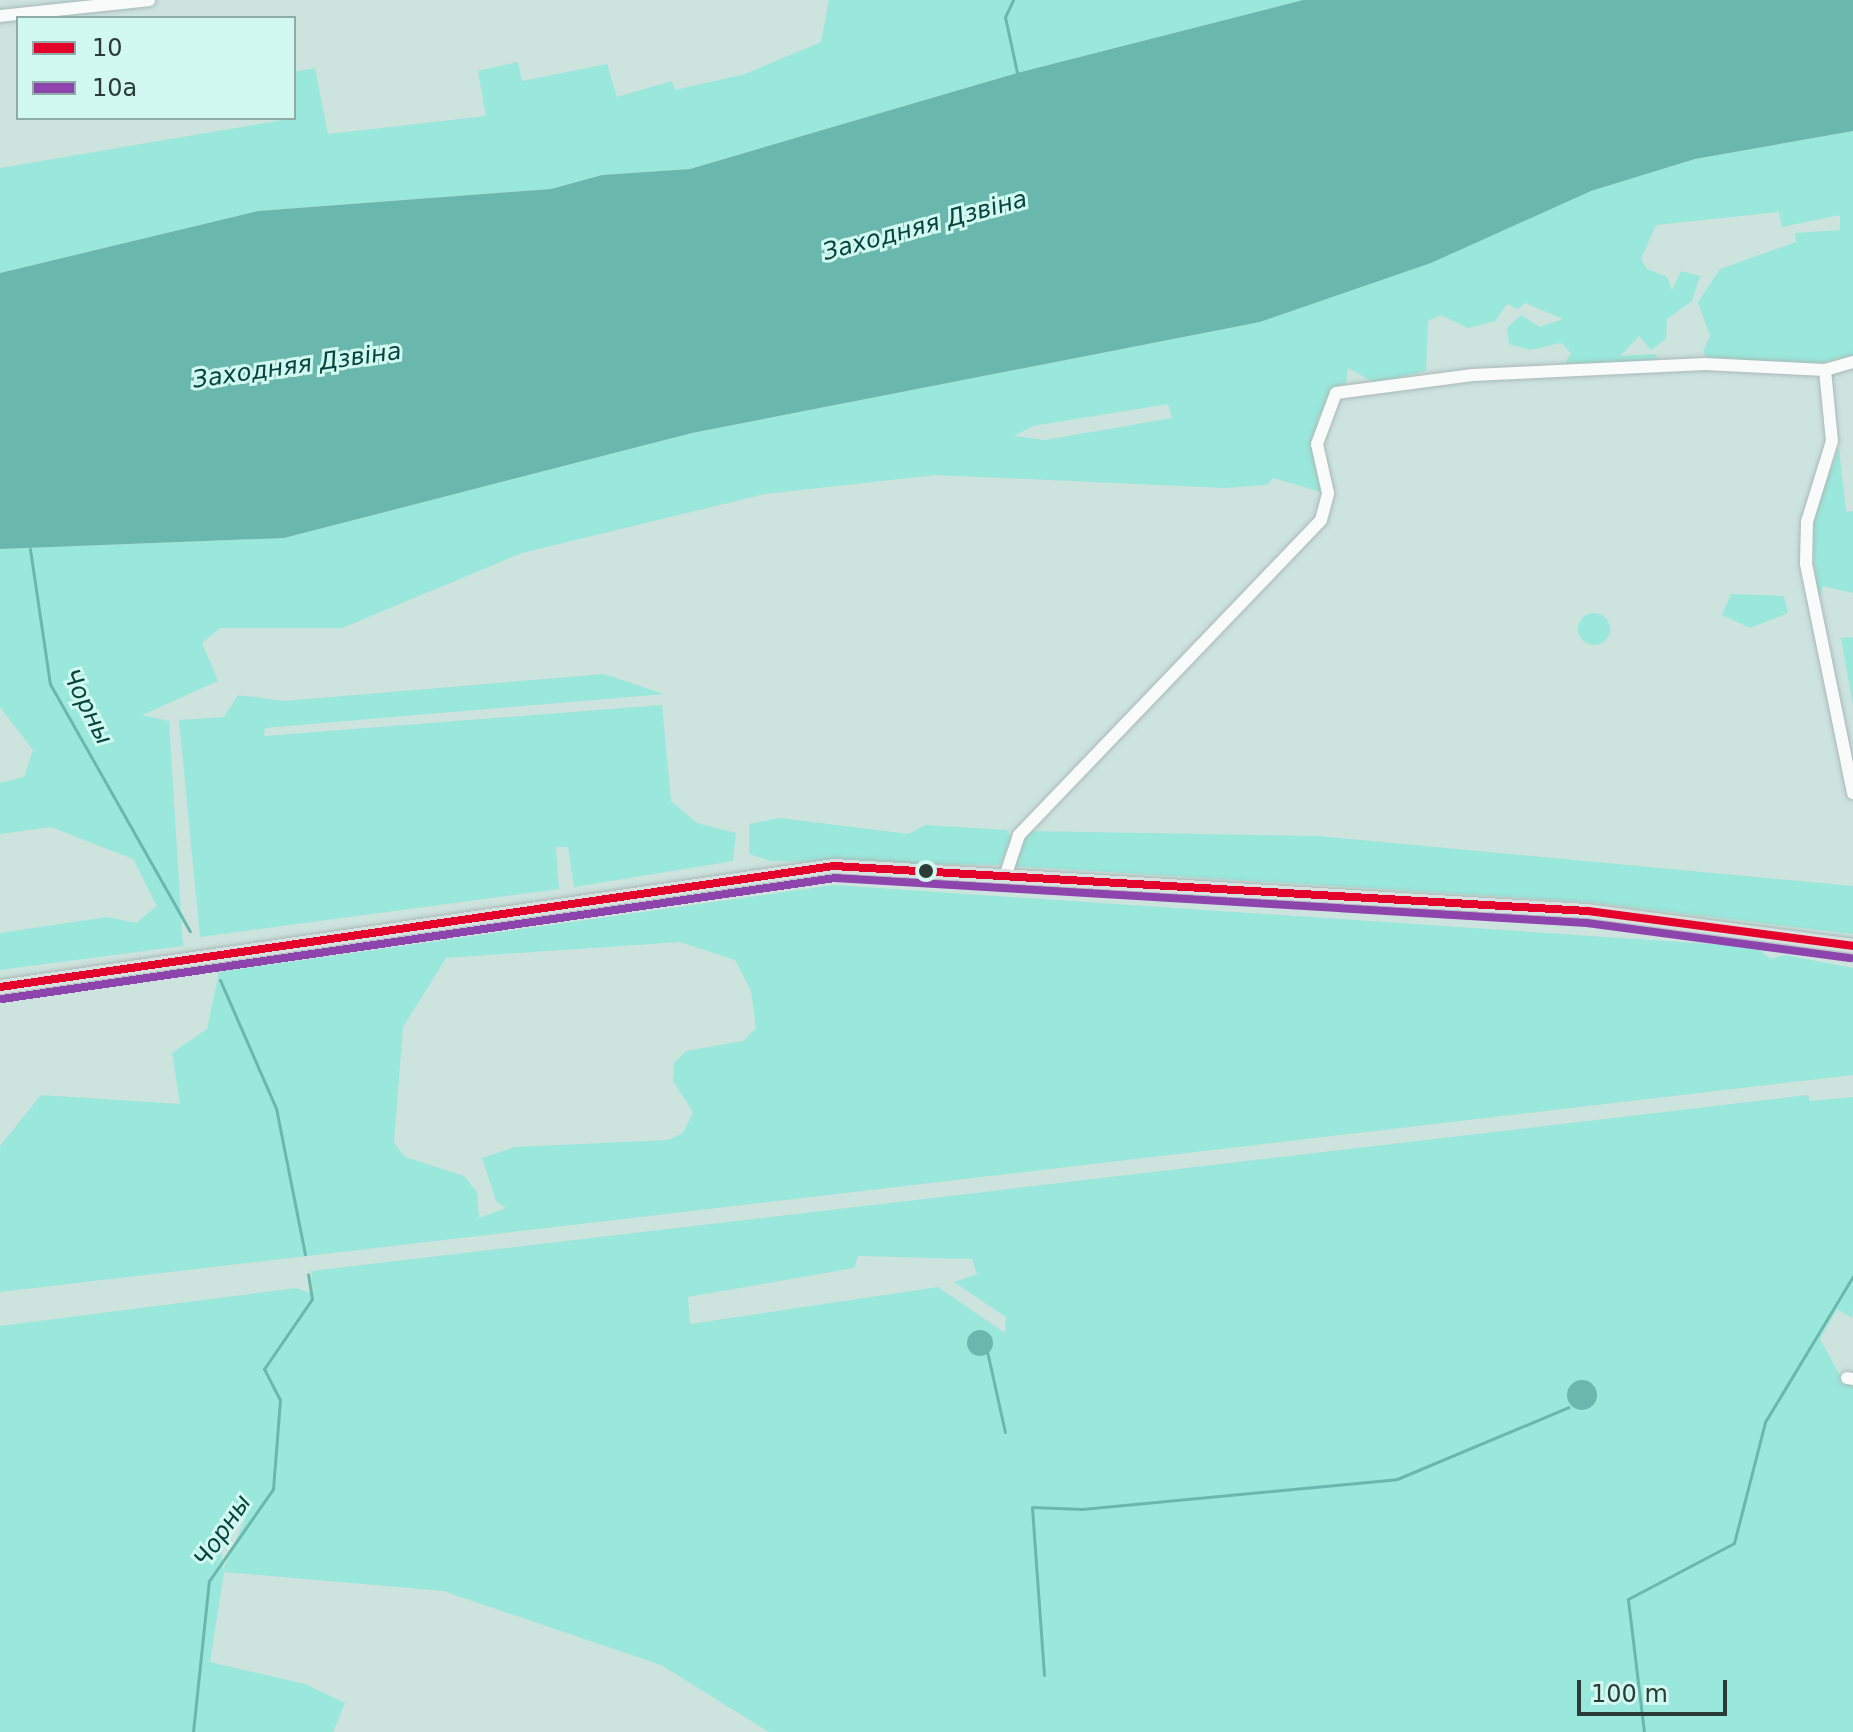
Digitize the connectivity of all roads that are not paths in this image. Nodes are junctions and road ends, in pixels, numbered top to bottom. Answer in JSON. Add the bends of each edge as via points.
{"nodes":[{"id":1,"x":149,"y":0,"type":"edge"},
{"id":2,"x":0,"y":16,"type":"edge"},
{"id":3,"x":1853,"y":362,"type":"edge"},
{"id":4,"x":1825,"y":370,"type":"junction"},
{"id":5,"x":1853,"y":793,"type":"edge"},
{"id":6,"x":1005,"y":877,"type":"junction"},
{"id":7,"x":1853,"y":946,"type":"edge"},
{"id":8,"x":0,"y":987,"type":"edge"}],
"edges":[{"from":1,"to":2,"type":"street"},
{"from":3,"to":4,"type":"street"},
{"from":4,"to":5,"type":"street","via":[[1832,441],[1807,522],[1806,564]]},
{"from":4,"to":6,"type":"street","via":[[1570,370],[1336,393],[1317,444],[1328,493],[1321,520],[1019,835]]},
{"from":6,"to":7,"type":"main road","via":[[1588,911]]},
{"from":6,"to":8,"type":"main road","via":[[834,866]]}]}
